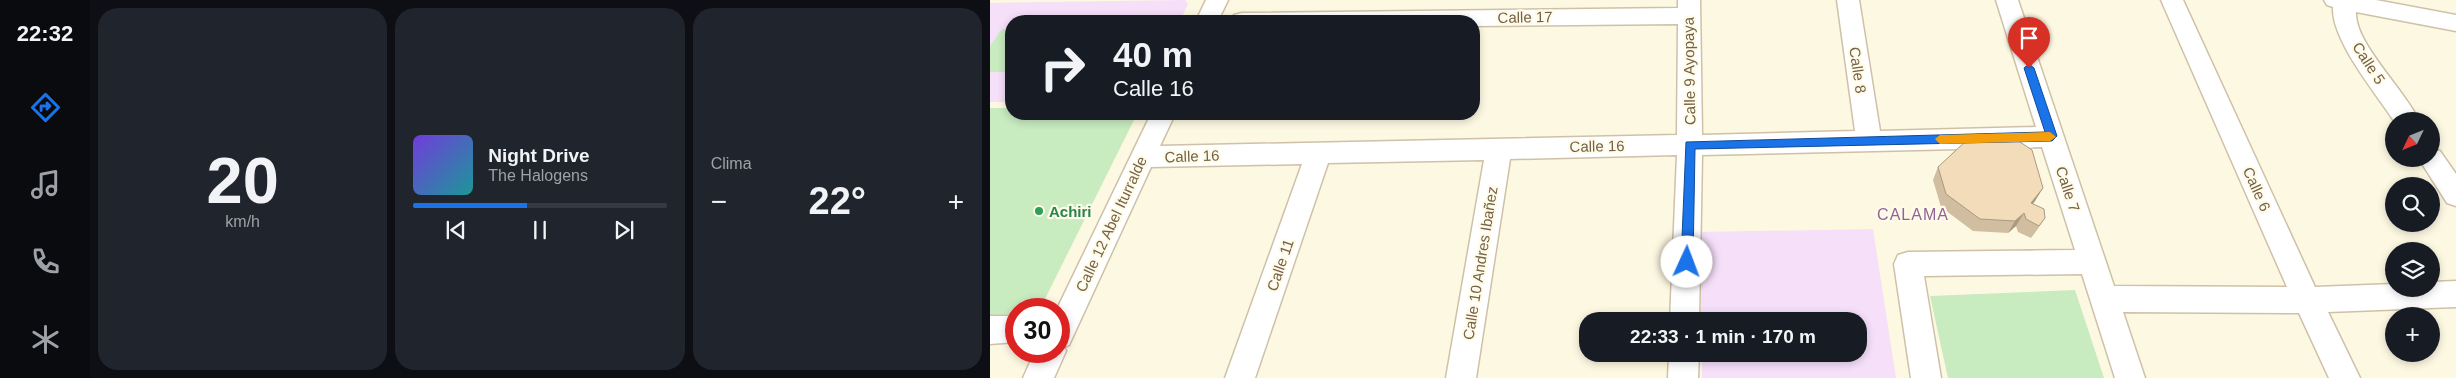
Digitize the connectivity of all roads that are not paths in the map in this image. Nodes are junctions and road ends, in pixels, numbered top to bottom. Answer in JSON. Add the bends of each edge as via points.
{"nodes":[{"id":1,"x":1216,"y":0,"type":"edge"},
{"id":2,"x":1848,"y":0,"type":"edge"},
{"id":3,"x":2007,"y":0,"type":"edge"},
{"id":4,"x":2172,"y":0,"type":"edge"},
{"id":5,"x":2341,"y":1,"type":"edge"},
{"id":6,"x":1521,"y":8,"type":"edge"},
{"id":7,"x":1689,"y":8,"type":"edge"},
{"id":8,"x":1362,"y":10,"type":"edge"},
{"id":9,"x":1210,"y":15,"type":"edge"},
{"id":10,"x":1307,"y":15,"type":"edge"},
{"id":11,"x":2456,"y":23,"type":"edge"},
{"id":12,"x":2401,"y":112,"type":"edge"},
{"id":13,"x":1160,"y":120,"type":"edge"},
{"id":14,"x":2052,"y":136,"type":"junction"},
{"id":15,"x":1869,"y":141,"type":"junction"},
{"id":16,"x":1690,"y":145,"type":"junction"},
{"id":17,"x":1499,"y":148,"type":"junction"},
{"id":18,"x":1319,"y":152,"type":"junction"},
{"id":19,"x":1142,"y":157,"type":"junction"},
{"id":20,"x":2438,"y":168,"type":"edge"},
{"id":21,"x":2456,"y":195,"type":"edge"},
{"id":22,"x":2092,"y":262,"type":"junction"},
{"id":23,"x":2456,"y":294,"type":"edge"},
{"id":24,"x":2104,"y":299,"type":"junction"},
{"id":25,"x":2307,"y":300,"type":"junction"},
{"id":26,"x":1070,"y":310,"type":"edge"},
{"id":27,"x":1685,"y":312,"type":"edge"},
{"id":28,"x":1005,"y":329,"type":"edge"},
{"id":29,"x":990,"y":330,"type":"edge"},
{"id":30,"x":1684,"y":362,"type":"edge"},
{"id":31,"x":1045,"y":363,"type":"edge"},
{"id":32,"x":1038,"y":378,"type":"edge"},
{"id":33,"x":1240,"y":378,"type":"edge"},
{"id":34,"x":1461,"y":378,"type":"edge"},
{"id":35,"x":1683,"y":378,"type":"edge"},
{"id":36,"x":1926,"y":378,"type":"edge"},
{"id":37,"x":2130,"y":378,"type":"edge"},
{"id":38,"x":2345,"y":378,"type":"edge"}],
"edges":[{"from":1,"to":9,"type":"street"},
{"from":2,"to":15,"type":"street","name":"Calle 8"},
{"from":3,"to":14,"type":"street","name":"Calle 7"},
{"from":4,"to":25,"type":"street","name":"Calle 6"},
{"from":5,"to":11,"type":"street"},
{"from":5,"to":12,"type":"street","name":"Calle 5","via":[[2344,19],[2355,44]]},
{"from":6,"to":7,"type":"street","name":"Calle 17"},
{"from":6,"to":8,"type":"street","name":"Calle 17"},
{"from":7,"to":16,"type":"street","name":"Calle 9 Ayopaya"},
{"from":8,"to":10,"type":"street","name":"Calle 17"},
{"from":13,"to":19,"type":"street","name":"Calle 12 Abel Iturralde"},
{"from":14,"to":15,"type":"street","name":"Calle 16"},
{"from":14,"to":22,"type":"street","name":"Calle 7"},
{"from":15,"to":16,"type":"street","name":"Calle 16"},
{"from":16,"to":17,"type":"street","name":"Calle 16"},
{"from":16,"to":27,"type":"street","name":"Calle 9 Ayopaya"},
{"from":17,"to":18,"type":"street","name":"Calle 16"},
{"from":17,"to":34,"type":"street","name":"Calle 10 Andres Ibañez"},
{"from":18,"to":19,"type":"street","name":"Calle 16"},
{"from":18,"to":33,"type":"street","name":"Calle 11"},
{"from":19,"to":26,"type":"street","name":"Calle 12 Abel Iturralde"},
{"from":20,"to":21,"type":"street"},
{"from":22,"to":24,"type":"street","name":"Calle 7"},
{"from":22,"to":36,"type":"street","via":[[1908,264]]},
{"from":23,"to":25,"type":"street"},
{"from":24,"to":25,"type":"street"},
{"from":24,"to":37,"type":"street","name":"Calle 7"},
{"from":25,"to":38,"type":"street","name":"Calle 6"},
{"from":28,"to":29,"type":"street"},
{"from":30,"to":35,"type":"street"},
{"from":31,"to":32,"type":"street","name":"Calle 12 Abel Iturralde"}]}
